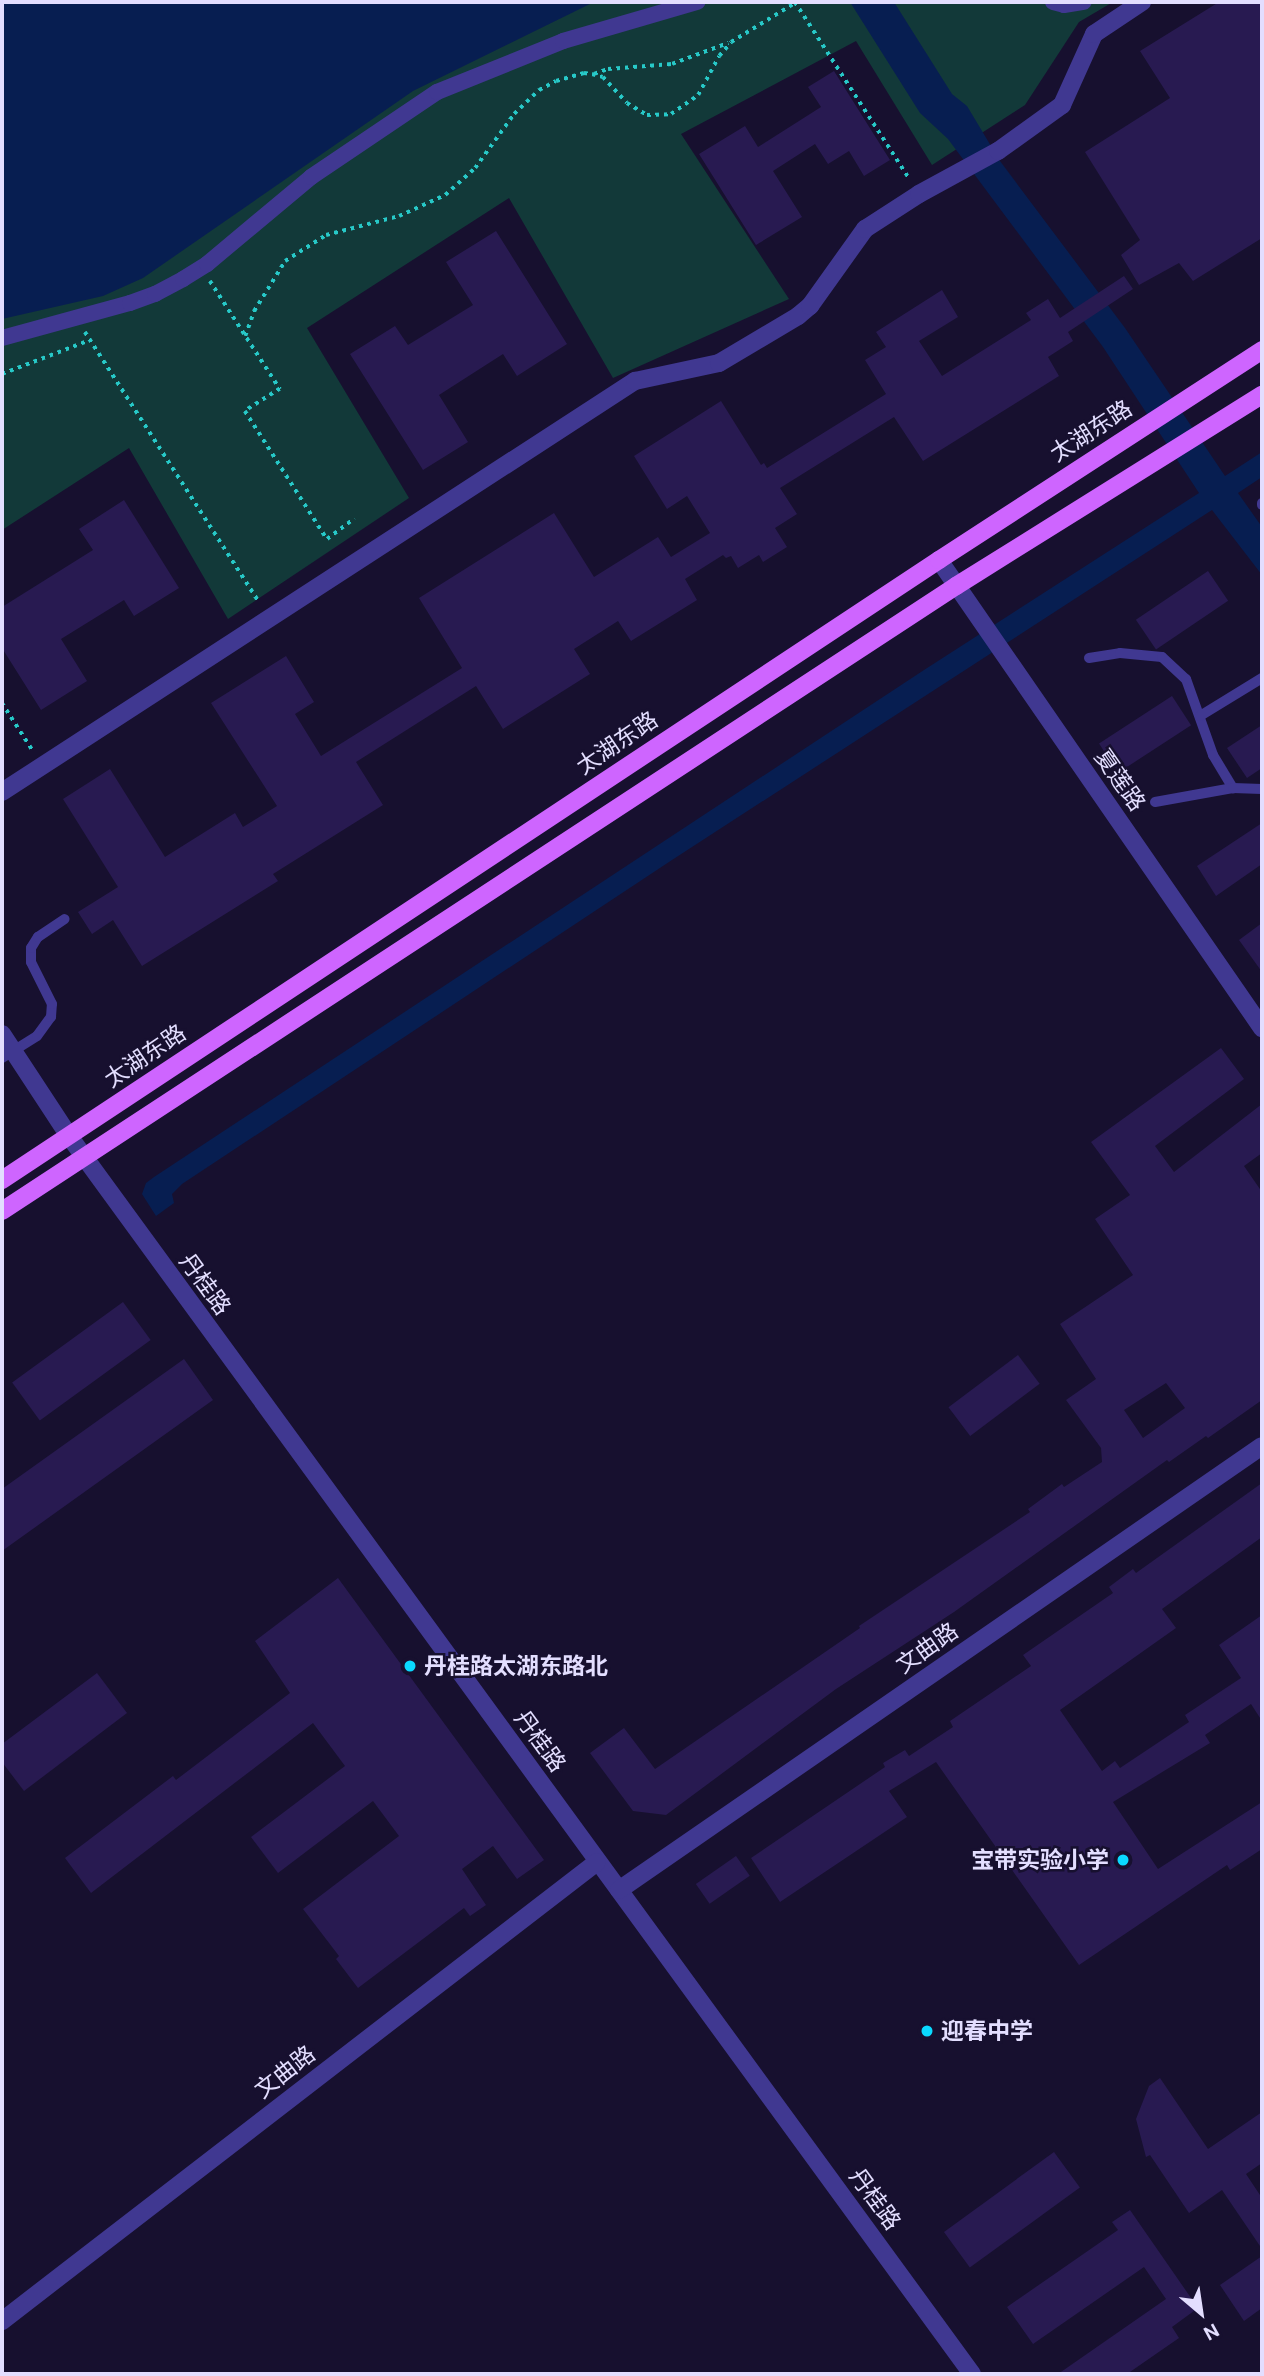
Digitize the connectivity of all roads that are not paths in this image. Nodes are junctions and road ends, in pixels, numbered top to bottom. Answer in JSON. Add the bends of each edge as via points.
{"nodes":[{"id":1,"x":697,"y":2,"type":"edge"},
{"id":2,"x":1054,"y":2,"type":"edge"},
{"id":3,"x":1084,"y":2,"type":"edge"},
{"id":4,"x":1142,"y":2,"type":"edge"},
{"id":5,"x":2,"y":338,"type":"edge"},
{"id":6,"x":1262,"y":350,"type":"edge"},
{"id":7,"x":1262,"y":396,"type":"edge"},
{"id":8,"x":939,"y":560,"type":"junction"},
{"id":9,"x":957,"y":586,"type":"junction"},
{"id":10,"x":1089,"y":658,"type":"dead end"},
{"id":11,"x":1262,"y":678,"type":"edge"},
{"id":12,"x":1200,"y":716,"type":"junction"},
{"id":13,"x":1233,"y":788,"type":"junction"},
{"id":14,"x":1262,"y":789,"type":"edge"},
{"id":15,"x":2,"y":792,"type":"edge"},
{"id":16,"x":1155,"y":802,"type":"dead end"},
{"id":17,"x":65,"y":919,"type":"dead end"},
{"id":18,"x":1262,"y":1028,"type":"edge"},
{"id":19,"x":2,"y":1034,"type":"edge"},
{"id":20,"x":8,"y":1054,"type":"edge"},
{"id":21,"x":69,"y":1136,"type":"junction"},
{"id":22,"x":82,"y":1157,"type":"junction"},
{"id":23,"x":2,"y":1180,"type":"edge"},
{"id":24,"x":2,"y":1212,"type":"edge"},
{"id":25,"x":1262,"y":1446,"type":"edge"},
{"id":26,"x":597,"y":1862,"type":"junction"},
{"id":27,"x":619,"y":1890,"type":"junction"},
{"id":28,"x":2,"y":2321,"type":"edge"},
{"id":29,"x":972,"y":2374,"type":"edge"}],
"edges":[{"from":1,"to":5,"type":"street","via":[[563,41],[438,92],[311,177],[201,268],[155,294]]},
{"from":2,"to":3,"type":"street"},
{"from":4,"to":15,"type":"street","via":[[1094,34],[1062,105],[998,151],[865,229],[798,316],[719,363],[635,381]]},
{"from":6,"to":8,"type":"main road","name":"太湖东路"},
{"from":7,"to":9,"type":"main road"},
{"from":8,"to":9,"type":"street","name":"夏莲路"},
{"from":8,"to":21,"type":"main road","name":"太湖东路"},
{"from":9,"to":18,"type":"street","name":"夏莲路"},
{"from":9,"to":22,"type":"main road"},
{"from":10,"to":12,"type":"lane","via":[[1120,653],[1163,657],[1186,679]]},
{"from":11,"to":12,"type":"lane"},
{"from":12,"to":13,"type":"lane","via":[[1213,755]]},
{"from":13,"to":14,"type":"lane"},
{"from":13,"to":16,"type":"lane"},
{"from":17,"to":20,"type":"lane","via":[[38,937],[31,948],[31,962],[52,1004],[51,1017],[37,1036]]},
{"from":19,"to":20,"type":"street","name":"丹桂路"},
{"from":20,"to":21,"type":"street","name":"丹桂路"},
{"from":21,"to":22,"type":"street","name":"丹桂路"},
{"from":21,"to":23,"type":"main road","name":"太湖东路"},
{"from":22,"to":24,"type":"main road"},
{"from":22,"to":26,"type":"street","name":"丹桂路"},
{"from":25,"to":27,"type":"street","name":"文曲路"},
{"from":26,"to":27,"type":"street","name":"丹桂路"},
{"from":26,"to":28,"type":"street","name":"文曲路"},
{"from":27,"to":29,"type":"street","name":"丹桂路"}]}
